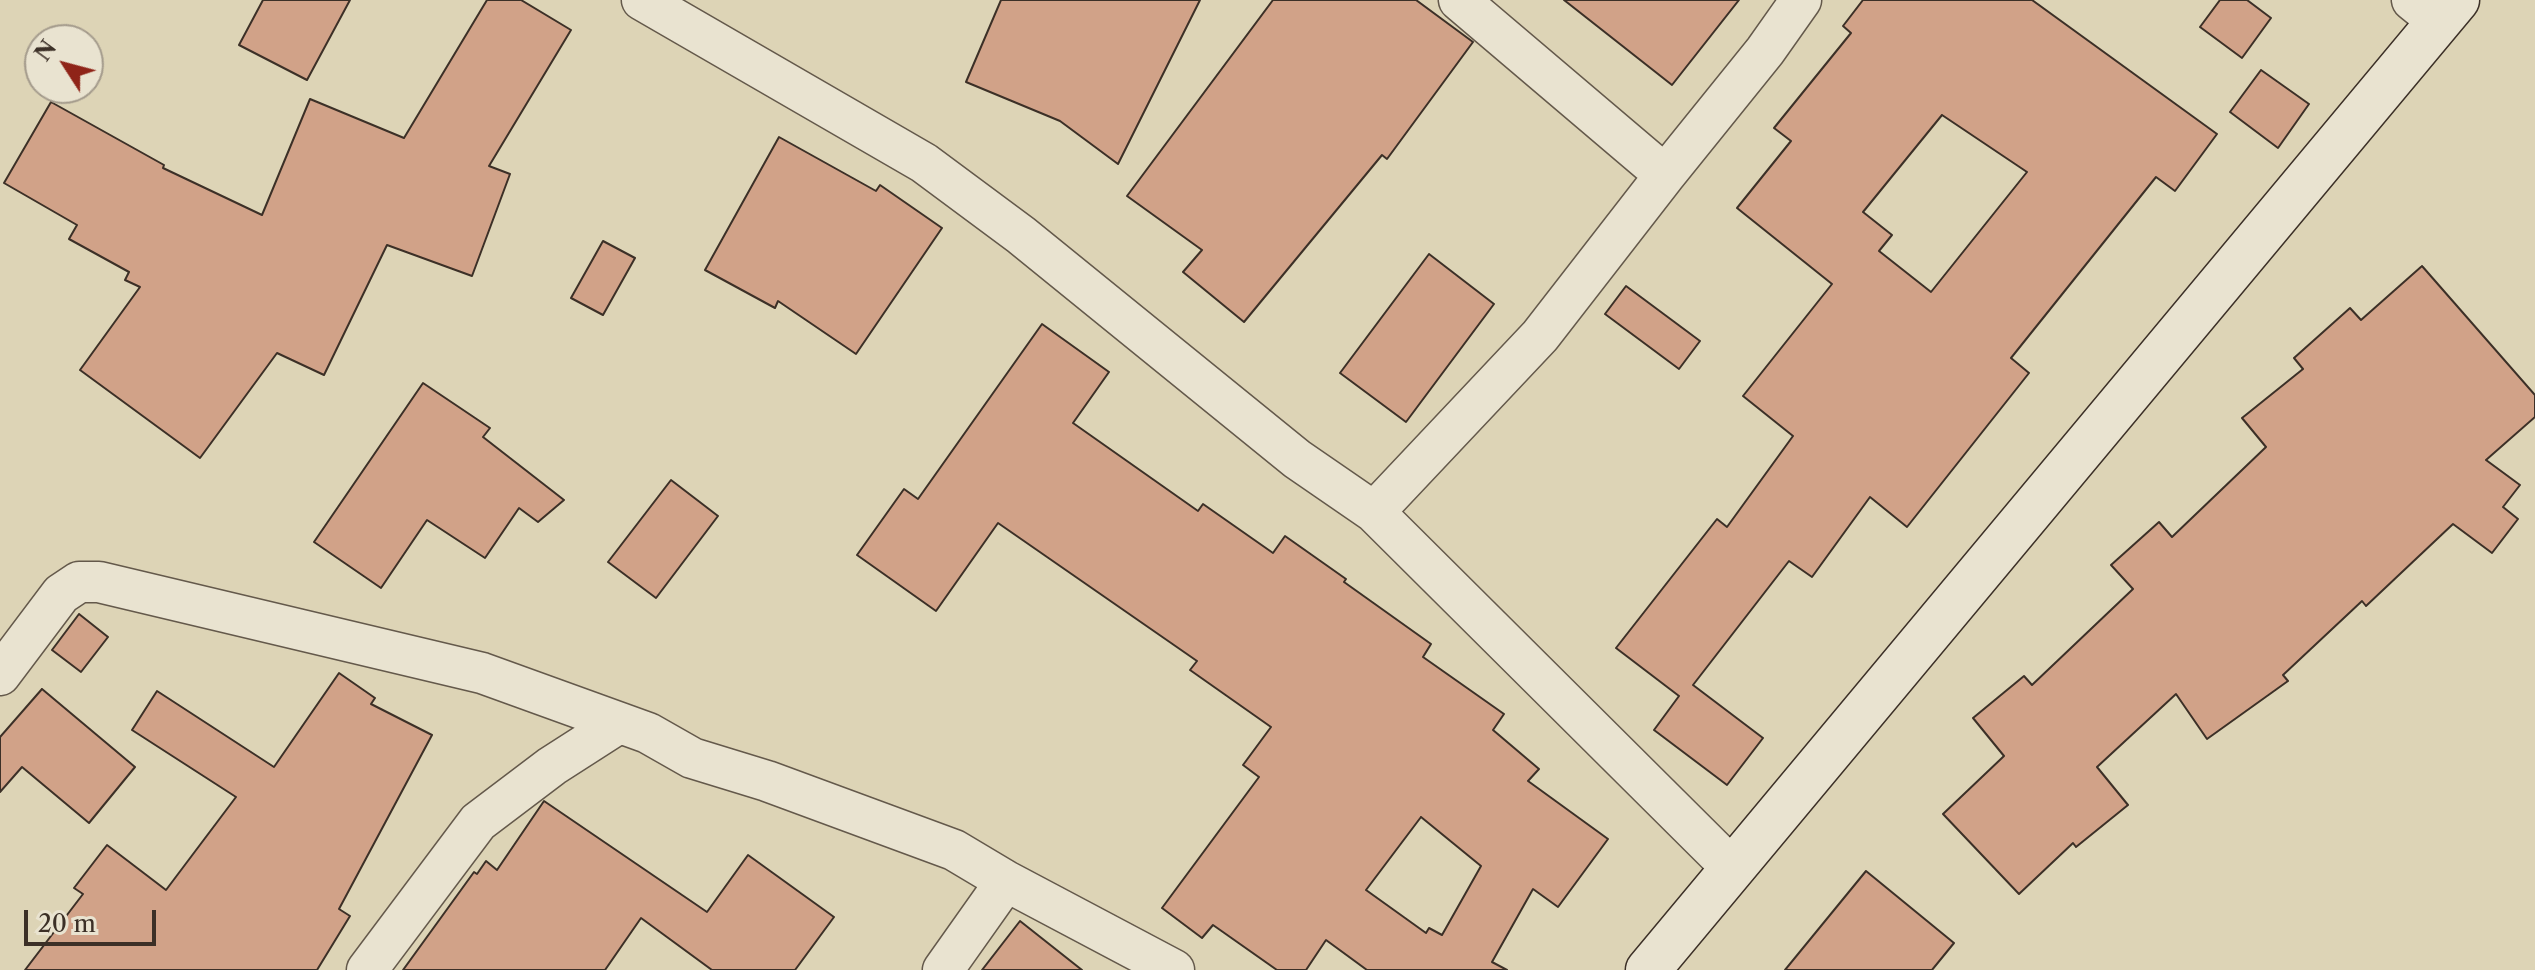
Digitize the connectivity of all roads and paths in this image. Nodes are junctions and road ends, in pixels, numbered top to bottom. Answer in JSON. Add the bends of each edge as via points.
{"nodes":[{"id":1,"x":642,"y":0,"type":"edge"},
{"id":2,"x":1459,"y":0,"type":"edge"},
{"id":3,"x":1801,"y":0,"type":"edge"},
{"id":4,"x":2436,"y":7,"type":"edge"},
{"id":5,"x":1665,"y":175,"type":"junction"},
{"id":6,"x":1374,"y":512,"type":"junction"},
{"id":7,"x":0,"y":675,"type":"edge"},
{"id":8,"x":619,"y":723,"type":"junction"},
{"id":9,"x":1732,"y":868,"type":"junction"},
{"id":10,"x":1006,"y":881,"type":"junction"},
{"id":11,"x":367,"y":970,"type":"edge"},
{"id":12,"x":943,"y":970,"type":"edge"},
{"id":13,"x":1174,"y":970,"type":"edge"},
{"id":14,"x":1648,"y":970,"type":"edge"}],
"edges":[{"from":1,"to":6,"type":"street","via":[[924,163],[1297,459]]},
{"from":2,"to":5,"type":"street"},
{"from":3,"to":5,"type":"street"},
{"from":4,"to":9,"type":"main road"},
{"from":5,"to":6,"type":"street","via":[[1540,336]]},
{"from":6,"to":9,"type":"street"},
{"from":7,"to":8,"type":"street","via":[[61,594],[79,582],[99,582],[482,673]]},
{"from":8,"to":10,"type":"street","via":[[692,758],[954,850]]},
{"from":8,"to":11,"type":"street","via":[[478,822]]},
{"from":9,"to":14,"type":"main road"},
{"from":10,"to":12,"type":"street"},
{"from":10,"to":13,"type":"street"}]}
